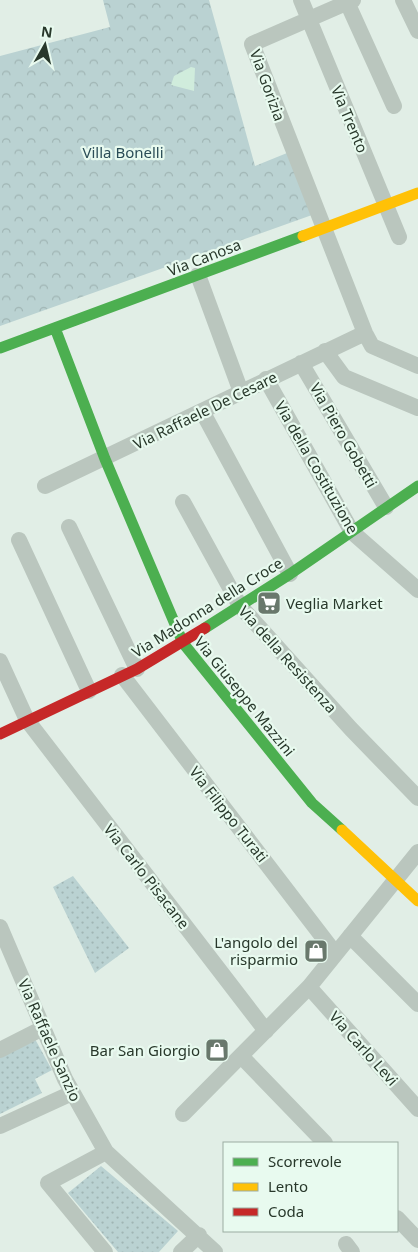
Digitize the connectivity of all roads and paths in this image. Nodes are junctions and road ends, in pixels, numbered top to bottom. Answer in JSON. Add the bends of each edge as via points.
{"nodes":[{"id":1,"x":301,"y":0,"type":"edge"},
{"id":2,"x":403,"y":0,"type":"edge"},
{"id":3,"x":349,"y":1,"type":"edge"},
{"id":4,"x":309,"y":20,"type":"junction"},
{"id":5,"x":418,"y":31,"type":"edge"},
{"id":6,"x":394,"y":106,"type":"dead end"},
{"id":7,"x":418,"y":193,"type":"edge"},
{"id":8,"x":386,"y":206,"type":"junction"},
{"id":9,"x":323,"y":228,"type":"junction"},
{"id":10,"x":398,"y":238,"type":"dead end"},
{"id":11,"x":198,"y":276,"type":"junction"},
{"id":12,"x":54,"y":328,"type":"junction"},
{"id":13,"x":365,"y":333,"type":"junction"},
{"id":14,"x":0,"y":348,"type":"edge"},
{"id":15,"x":325,"y":351,"type":"junction"},
{"id":16,"x":301,"y":363,"type":"junction"},
{"id":17,"x":418,"y":366,"type":"edge"},
{"id":18,"x":266,"y":379,"type":"junction"},
{"id":19,"x":241,"y":392,"type":"junction"},
{"id":20,"x":418,"y":408,"type":"edge"},
{"id":21,"x":202,"y":411,"type":"junction"},
{"id":22,"x":105,"y":459,"type":"junction"},
{"id":23,"x":45,"y":486,"type":"dead end"},
{"id":24,"x":415,"y":492,"type":"edge"},
{"id":25,"x":183,"y":502,"type":"dead end"},
{"id":26,"x":386,"y":507,"type":"junction"},
{"id":27,"x":69,"y":527,"type":"dead end"},
{"id":28,"x":352,"y":532,"type":"junction"},
{"id":29,"x":19,"y":540,"type":"dead end"},
{"id":30,"x":290,"y":574,"type":"junction"},
{"id":31,"x":418,"y":590,"type":"edge"},
{"id":32,"x":240,"y":606,"type":"junction"},
{"id":33,"x":183,"y":643,"type":"junction"},
{"id":34,"x":0,"y":661,"type":"edge"},
{"id":35,"x":137,"y":669,"type":"junction"},
{"id":36,"x":122,"y":675,"type":"junction"},
{"id":37,"x":89,"y":691,"type":"junction"},
{"id":38,"x":27,"y":720,"type":"junction"},
{"id":39,"x":0,"y":734,"type":"edge"},
{"id":40,"x":418,"y":798,"type":"edge"},
{"id":41,"x":418,"y":852,"type":"edge"},
{"id":42,"x":395,"y":880,"type":"junction"},
{"id":43,"x":418,"y":901,"type":"edge"},
{"id":44,"x":0,"y":927,"type":"edge"},
{"id":45,"x":350,"y":936,"type":"junction"},
{"id":46,"x":335,"y":953,"type":"junction"},
{"id":47,"x":309,"y":987,"type":"junction"},
{"id":48,"x":418,"y":1004,"type":"edge"},
{"id":49,"x":44,"y":1028,"type":"junction"},
{"id":50,"x":266,"y":1031,"type":"junction"},
{"id":51,"x":0,"y":1050,"type":"edge"},
{"id":52,"x":241,"y":1056,"type":"junction"},
{"id":53,"x":72,"y":1093,"type":"junction"},
{"id":54,"x":418,"y":1109,"type":"edge"},
{"id":55,"x":183,"y":1114,"type":"dead end"},
{"id":56,"x":0,"y":1126,"type":"edge"},
{"id":57,"x":324,"y":1142,"type":"edge"},
{"id":58,"x":106,"y":1152,"type":"junction"},
{"id":59,"x":398,"y":1219,"type":"edge"},
{"id":60,"x":199,"y":1235,"type":"junction"},
{"id":61,"x":418,"y":1240,"type":"edge"},
{"id":62,"x":105,"y":1252,"type":"edge"},
{"id":63,"x":181,"y":1252,"type":"edge"},
{"id":64,"x":215,"y":1252,"type":"edge"}],
"edges":[{"from":1,"to":4,"type":"street","name":"Via Trento"},
{"from":2,"to":5,"type":"street"},
{"from":3,"to":4,"type":"street","name":"Via Gorizia"},
{"from":3,"to":6,"type":"street"},
{"from":4,"to":8,"type":"street","name":"Via Trento"},
{"from":4,"to":9,"type":"street","name":"Via Gorizia","via":[[252,44]]},
{"from":7,"to":8,"type":"street","name":"Via Canosa"},
{"from":8,"to":9,"type":"street","name":"Via Canosa"},
{"from":8,"to":10,"type":"street","name":"Via Trento"},
{"from":9,"to":11,"type":"street","name":"Via Canosa"},
{"from":9,"to":13,"type":"street"},
{"from":11,"to":12,"type":"street","name":"Via Canosa"},
{"from":11,"to":19,"type":"street"},
{"from":12,"to":14,"type":"street","name":"Via Canosa"},
{"from":12,"to":22,"type":"street","name":"Via Giuseppe Mazzini"},
{"from":13,"to":15,"type":"street","name":"Via Raffaele De Cesare"},
{"from":13,"to":17,"type":"street","via":[[372,346]]},
{"from":15,"to":16,"type":"street","name":"Via Raffaele De Cesare"},
{"from":15,"to":20,"type":"street","via":[[344,377]]},
{"from":16,"to":18,"type":"street","name":"Via Raffaele De Cesare"},
{"from":16,"to":26,"type":"street","name":"Via Piero Gobetti"},
{"from":18,"to":19,"type":"street","name":"Via Raffaele De Cesare"},
{"from":18,"to":28,"type":"street","name":"Via della Costituzione"},
{"from":19,"to":21,"type":"street","name":"Via Raffaele De Cesare"},
{"from":21,"to":22,"type":"street","name":"Via Raffaele De Cesare"},
{"from":21,"to":30,"type":"street"},
{"from":22,"to":23,"type":"street","name":"Via Raffaele De Cesare"},
{"from":22,"to":33,"type":"street","name":"Via Giuseppe Mazzini"},
{"from":24,"to":26,"type":"street","name":"Via Madonna della Croce"},
{"from":25,"to":32,"type":"street","name":"Via della Resistenza"},
{"from":26,"to":28,"type":"street","name":"Via Madonna della Croce"},
{"from":27,"to":35,"type":"street"},
{"from":28,"to":30,"type":"street","name":"Via Madonna della Croce"},
{"from":28,"to":31,"type":"street","name":"Via della Costituzione"},
{"from":29,"to":37,"type":"street"},
{"from":30,"to":32,"type":"street","name":"Via Madonna della Croce"},
{"from":32,"to":33,"type":"street","name":"Via Madonna della Croce"},
{"from":32,"to":40,"type":"street","name":"Via della Resistenza"},
{"from":33,"to":35,"type":"street","name":"Via Madonna della Croce"},
{"from":33,"to":42,"type":"street","name":"Via Giuseppe Mazzini","via":[[312,803]]},
{"from":34,"to":38,"type":"street","name":"Via Carlo Pisacane"},
{"from":35,"to":36,"type":"street","name":"Via Madonna della Croce"},
{"from":36,"to":37,"type":"street","name":"Via Madonna della Croce"},
{"from":36,"to":46,"type":"street","name":"Via Filippo Turati"},
{"from":37,"to":38,"type":"street","name":"Via Madonna della Croce"},
{"from":38,"to":39,"type":"street","name":"Via Madonna della Croce"},
{"from":38,"to":50,"type":"street","name":"Via Carlo Pisacane"},
{"from":41,"to":42,"type":"street"},
{"from":42,"to":43,"type":"street","name":"Via Giuseppe Mazzini"},
{"from":42,"to":45,"type":"street"},
{"from":44,"to":49,"type":"street","name":"Via Raffaele Sanzio"},
{"from":45,"to":46,"type":"street"},
{"from":45,"to":48,"type":"street"},
{"from":46,"to":47,"type":"street"},
{"from":47,"to":50,"type":"street"},
{"from":47,"to":54,"type":"street","name":"Via Carlo Levi"},
{"from":49,"to":51,"type":"street"},
{"from":49,"to":53,"type":"street","name":"Via Raffaele Sanzio"},
{"from":50,"to":52,"type":"street"},
{"from":52,"to":55,"type":"street"},
{"from":52,"to":57,"type":"street"},
{"from":53,"to":56,"type":"street"},
{"from":53,"to":58,"type":"street","name":"Via Raffaele Sanzio"},
{"from":58,"to":60,"type":"street","name":"Via Raffaele Sanzio"},
{"from":58,"to":62,"type":"street","via":[[48,1183]]},
{"from":59,"to":61,"type":"street"},
{"from":60,"to":63,"type":"street"},
{"from":60,"to":64,"type":"street","name":"Via Raffaele Sanzio"}]}
